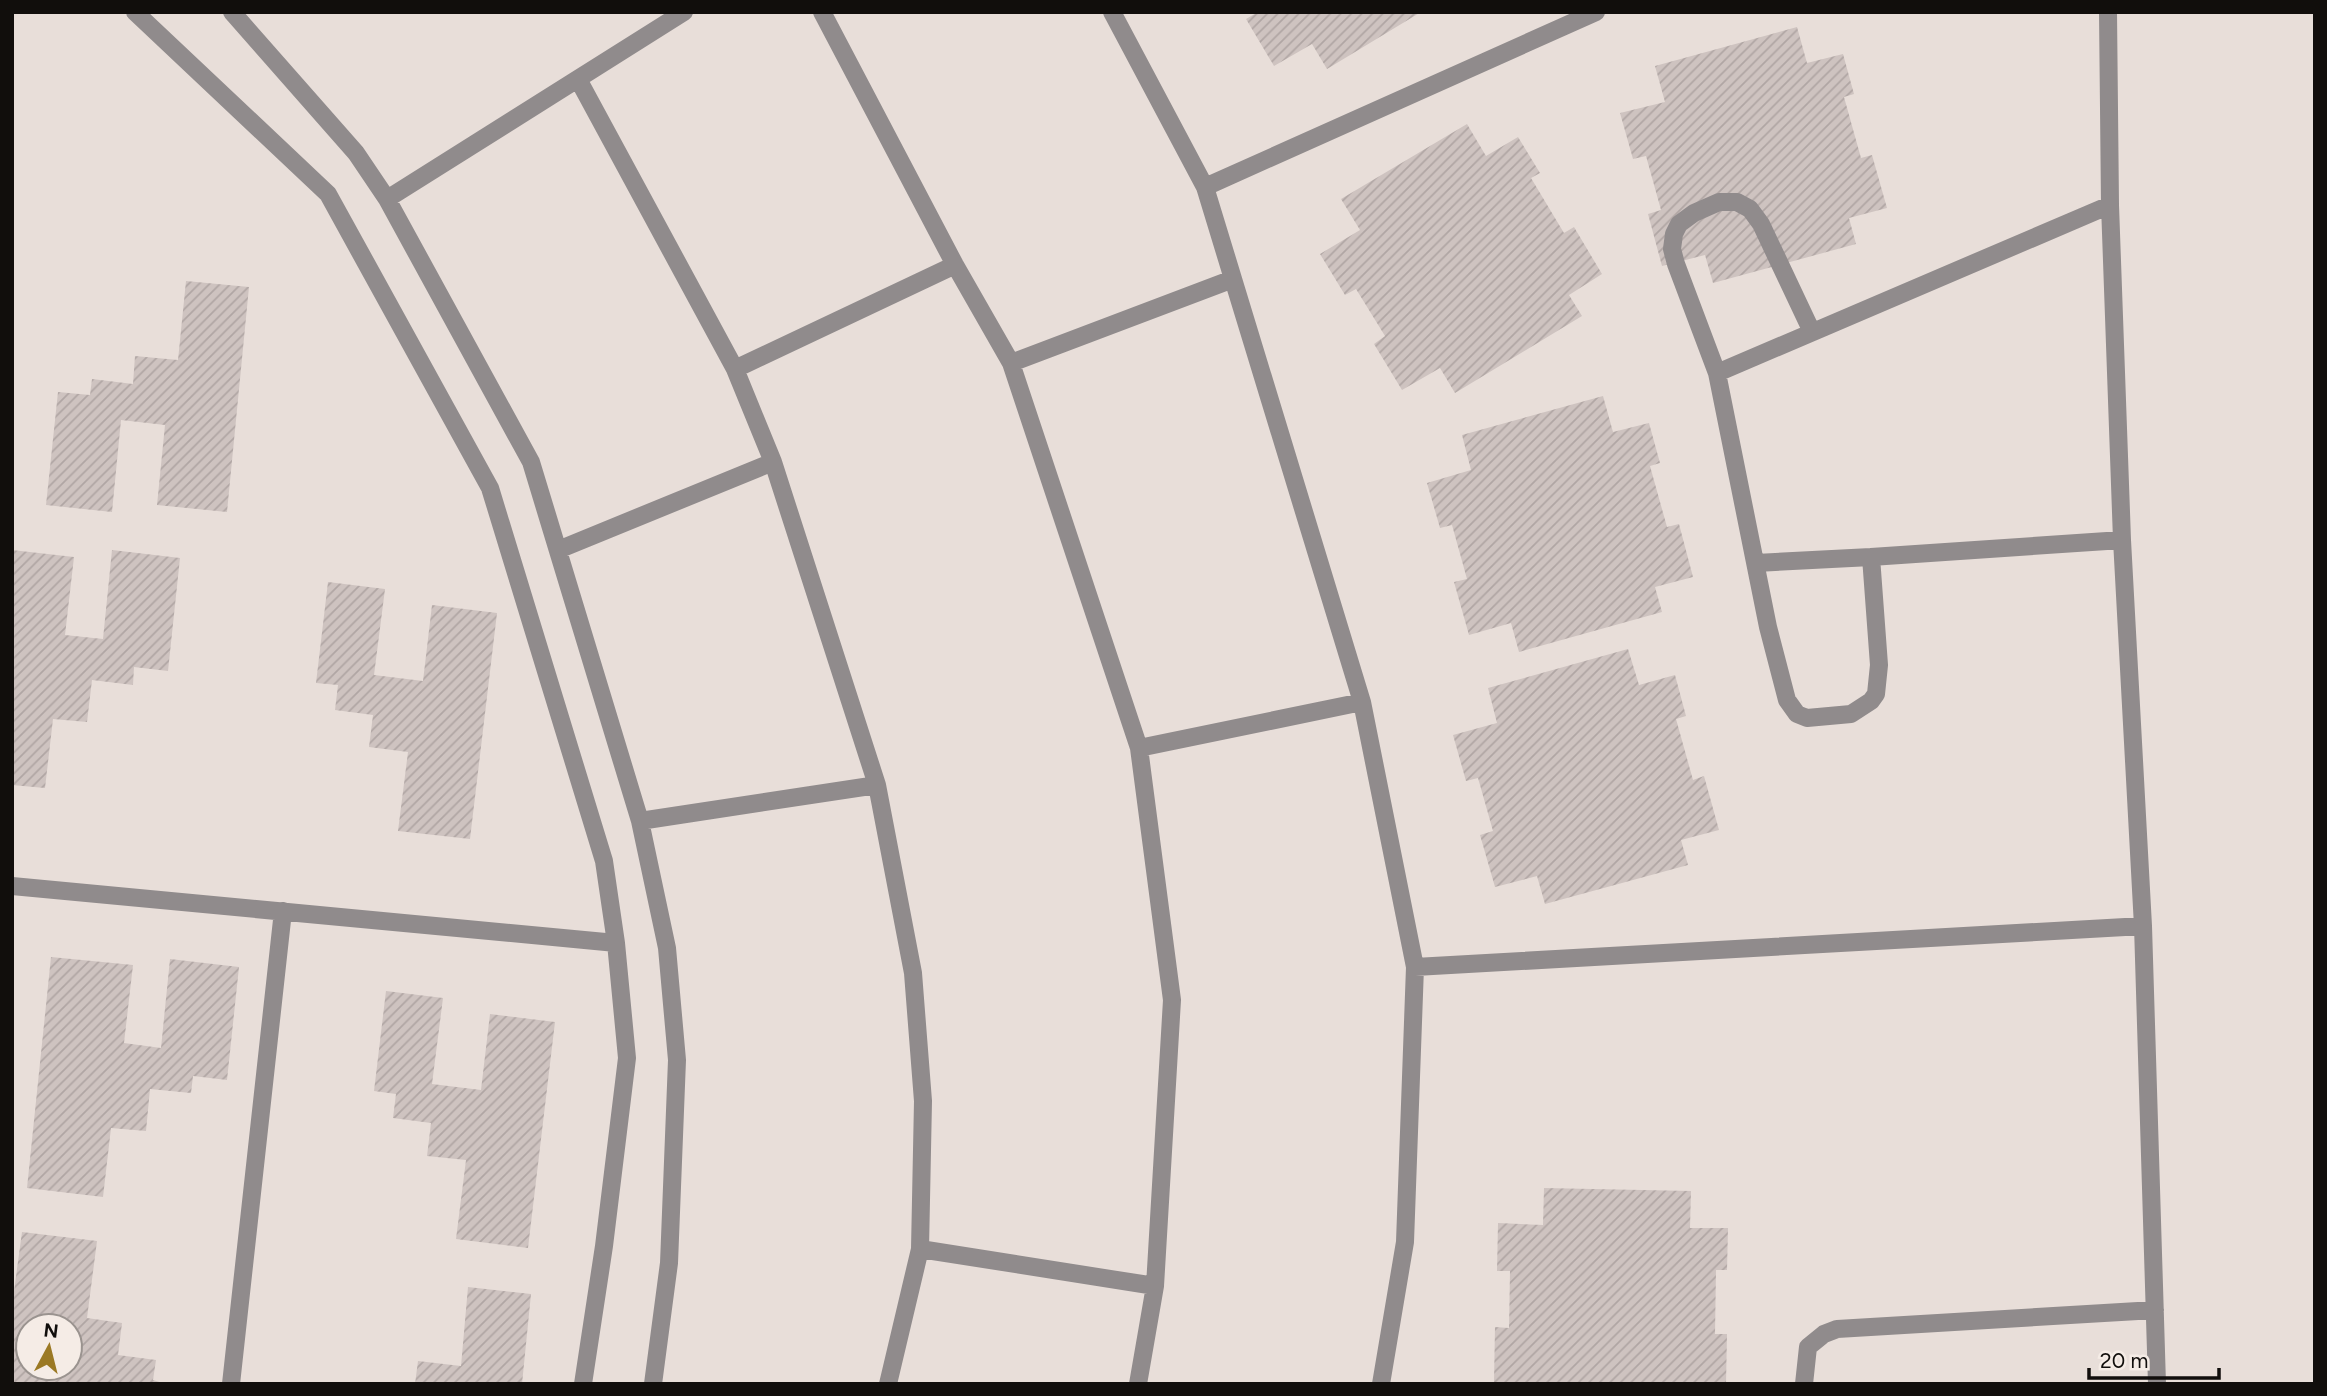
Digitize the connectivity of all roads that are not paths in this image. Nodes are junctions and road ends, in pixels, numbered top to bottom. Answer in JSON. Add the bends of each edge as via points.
{"nodes":[{"id":1,"x":135,"y":12,"type":"edge"},
{"id":2,"x":232,"y":12,"type":"edge"},
{"id":3,"x":684,"y":12,"type":"edge"},
{"id":4,"x":822,"y":12,"type":"edge"},
{"id":5,"x":1112,"y":12,"type":"edge"},
{"id":6,"x":1596,"y":12,"type":"edge"},
{"id":7,"x":2108,"y":12,"type":"edge"},
{"id":8,"x":578,"y":79,"type":"junction"},
{"id":9,"x":1205,"y":187,"type":"junction"},
{"id":10,"x":387,"y":199,"type":"junction"},
{"id":11,"x":2110,"y":205,"type":"junction"},
{"id":12,"x":955,"y":265,"type":"junction"},
{"id":13,"x":1233,"y":279,"type":"junction"},
{"id":14,"x":1812,"y":332,"type":"junction"},
{"id":15,"x":1011,"y":363,"type":"junction"},
{"id":16,"x":735,"y":369,"type":"junction"},
{"id":17,"x":1717,"y":373,"type":"junction"},
{"id":18,"x":772,"y":461,"type":"junction"},
{"id":19,"x":2122,"y":540,"type":"junction"},
{"id":20,"x":558,"y":550,"type":"junction"},
{"id":21,"x":1871,"y":557,"type":"junction"},
{"id":22,"x":1756,"y":564,"type":"junction"},
{"id":23,"x":1362,"y":702,"type":"junction"},
{"id":24,"x":1139,"y":748,"type":"junction"},
{"id":25,"x":877,"y":785,"type":"junction"},
{"id":26,"x":640,"y":821,"type":"junction"},
{"id":27,"x":12,"y":886,"type":"edge"},
{"id":28,"x":283,"y":911,"type":"junction"},
{"id":29,"x":2143,"y":926,"type":"junction"},
{"id":30,"x":615,"y":943,"type":"junction"},
{"id":31,"x":1415,"y":967,"type":"junction"},
{"id":32,"x":920,"y":1249,"type":"junction"},
{"id":33,"x":1155,"y":1286,"type":"junction"},
{"id":34,"x":2155,"y":1310,"type":"junction"},
{"id":35,"x":231,"y":1384,"type":"edge"},
{"id":36,"x":583,"y":1384,"type":"edge"},
{"id":37,"x":653,"y":1384,"type":"edge"},
{"id":38,"x":888,"y":1384,"type":"edge"},
{"id":39,"x":1138,"y":1384,"type":"edge"},
{"id":40,"x":1381,"y":1384,"type":"edge"},
{"id":41,"x":1804,"y":1384,"type":"edge"},
{"id":42,"x":2157,"y":1384,"type":"edge"}],
"edges":[{"from":1,"to":30,"type":"street","via":[[328,194],[490,488],[604,861]]},
{"from":2,"to":10,"type":"street","via":[[356,153]]},
{"from":3,"to":8,"type":"street"},
{"from":4,"to":12,"type":"street"},
{"from":5,"to":9,"type":"street"},
{"from":6,"to":9,"type":"street"},
{"from":7,"to":11,"type":"street"},
{"from":8,"to":10,"type":"street"},
{"from":8,"to":16,"type":"street"},
{"from":9,"to":13,"type":"street"},
{"from":10,"to":20,"type":"street","via":[[531,462]]},
{"from":11,"to":14,"type":"street"},
{"from":11,"to":19,"type":"street"},
{"from":12,"to":15,"type":"street"},
{"from":12,"to":16,"type":"street"},
{"from":13,"to":15,"type":"street"},
{"from":13,"to":23,"type":"street"},
{"from":14,"to":17,"type":"street"},
{"from":14,"to":17,"type":"street","via":[[1751,209],[1737,202],[1719,202],[1679,224],[1672,248]]},
{"from":15,"to":24,"type":"street"},
{"from":16,"to":18,"type":"street"},
{"from":17,"to":22,"type":"street"},
{"from":18,"to":20,"type":"street"},
{"from":18,"to":25,"type":"street"},
{"from":19,"to":21,"type":"street"},
{"from":19,"to":29,"type":"street"},
{"from":20,"to":26,"type":"street"},
{"from":21,"to":22,"type":"street"},
{"from":21,"to":22,"type":"street","via":[[1879,665],[1876,694],[1850,714],[1807,718],[1797,714],[1787,700]]},
{"from":23,"to":24,"type":"street"},
{"from":23,"to":31,"type":"street"},
{"from":24,"to":33,"type":"street","via":[[1172,1000]]},
{"from":25,"to":26,"type":"street"},
{"from":25,"to":32,"type":"street","via":[[913,973],[923,1101]]},
{"from":26,"to":37,"type":"street","via":[[667,948],[677,1060],[669,1263]]},
{"from":27,"to":28,"type":"street"},
{"from":28,"to":30,"type":"street"},
{"from":28,"to":35,"type":"street"},
{"from":29,"to":31,"type":"street"},
{"from":29,"to":34,"type":"street"},
{"from":30,"to":36,"type":"street","via":[[627,1058]]},
{"from":31,"to":40,"type":"street","via":[[1405,1242]]},
{"from":32,"to":33,"type":"street"},
{"from":32,"to":38,"type":"street"},
{"from":33,"to":39,"type":"street"},
{"from":34,"to":41,"type":"street","via":[[1837,1329],[1808,1347]]},
{"from":34,"to":42,"type":"street"}]}
